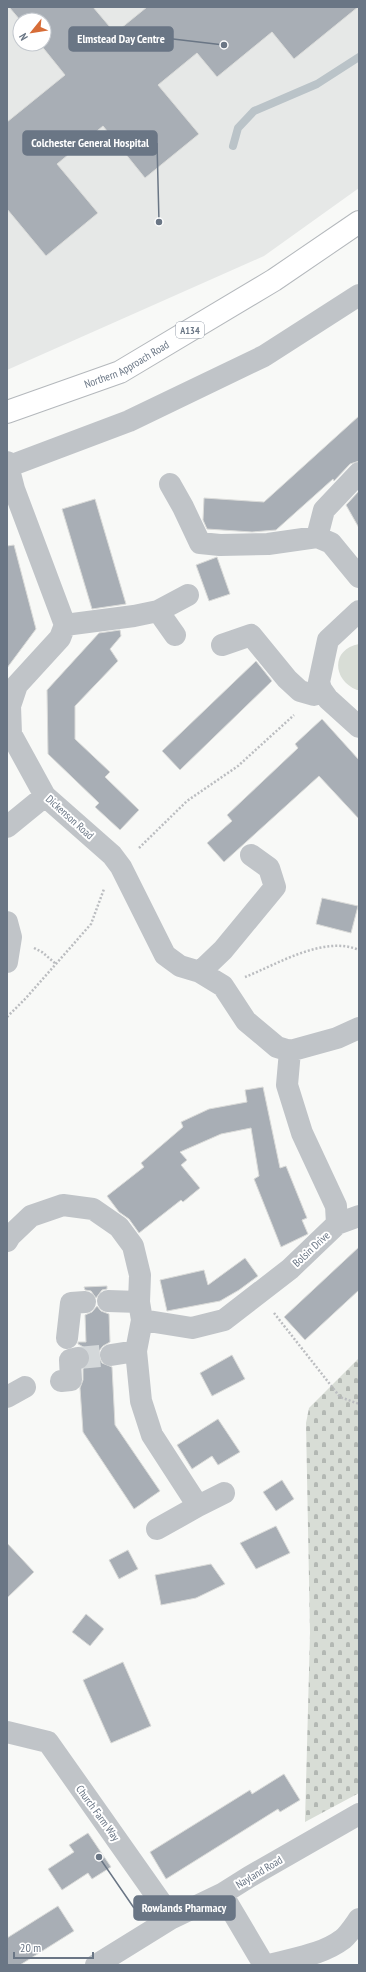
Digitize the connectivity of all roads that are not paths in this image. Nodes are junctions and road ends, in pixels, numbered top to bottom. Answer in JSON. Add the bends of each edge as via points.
{"nodes":[{"id":1,"x":359,"y":222,"type":"edge"},
{"id":2,"x":359,"y":295,"type":"edge"},
{"id":3,"x":7,"y":412,"type":"edge"},
{"id":4,"x":7,"y":465,"type":"edge"},
{"id":5,"x":359,"y":473,"type":"edge"},
{"id":6,"x":170,"y":484,"type":"dead end"},
{"id":7,"x":317,"y":537,"type":"junction"},
{"id":8,"x":359,"y":577,"type":"edge"},
{"id":9,"x":188,"y":595,"type":"dead end"},
{"id":10,"x":158,"y":611,"type":"junction"},
{"id":11,"x":359,"y":611,"type":"edge"},
{"id":12,"x":65,"y":625,"type":"junction"},
{"id":13,"x":175,"y":635,"type":"dead end"},
{"id":14,"x":222,"y":645,"type":"dead end"},
{"id":15,"x":318,"y":692,"type":"junction"},
{"id":16,"x":359,"y":727,"type":"edge"},
{"id":17,"x":45,"y":796,"type":"junction"},
{"id":18,"x":7,"y":827,"type":"edge"},
{"id":19,"x":251,"y":855,"type":"dead end"},
{"id":20,"x":7,"y":922,"type":"edge"},
{"id":21,"x":7,"y":962,"type":"edge"},
{"id":22,"x":200,"y":972,"type":"junction"},
{"id":23,"x":359,"y":1028,"type":"edge"},
{"id":24,"x":290,"y":1050,"type":"junction"},
{"id":25,"x":359,"y":1216,"type":"edge"},
{"id":26,"x":338,"y":1224,"type":"junction"},
{"id":27,"x":7,"y":1241,"type":"edge"},
{"id":28,"x":108,"y":1301,"type":"dead end"},
{"id":29,"x":85,"y":1302,"type":"dead end"},
{"id":30,"x":140,"y":1311,"type":"junction"},
{"id":31,"x":67,"y":1338,"type":"dead end"},
{"id":32,"x":136,"y":1351,"type":"junction"},
{"id":33,"x":111,"y":1355,"type":"tunnel mouth"},
{"id":34,"x":78,"y":1358,"type":"dead end"},
{"id":35,"x":61,"y":1381,"type":"dead end"},
{"id":36,"x":224,"y":1493,"type":"dead end"},
{"id":37,"x":198,"y":1506,"type":"junction"},
{"id":38,"x":157,"y":1529,"type":"dead end"},
{"id":39,"x":7,"y":1732,"type":"edge"},
{"id":40,"x":359,"y":1814,"type":"edge"},
{"id":41,"x":222,"y":1894,"type":"junction"},
{"id":42,"x":172,"y":1918,"type":"junction"},
{"id":43,"x":359,"y":1920,"type":"edge"},
{"id":44,"x":96,"y":1965,"type":"edge"},
{"id":45,"x":264,"y":1965,"type":"edge"},
{"id":46,"x":269,"y":1965,"type":"edge"}],
"edges":[{"from":1,"to":3,"type":"main road","name":"Northern Approach Road","number":"A134","via":[[274,280],[120,372]]},
{"from":2,"to":4,"type":"street","via":[[264,356],[129,421]]},
{"from":4,"to":12,"type":"street"},
{"from":5,"to":7,"type":"street","via":[[324,510]]},
{"from":6,"to":7,"type":"street","via":[[200,544],[268,544]]},
{"from":7,"to":8,"type":"street","via":[[331,543]]},
{"from":9,"to":10,"type":"street"},
{"from":10,"to":12,"type":"street"},
{"from":10,"to":13,"type":"street"},
{"from":11,"to":15,"type":"street","via":[[328,640]]},
{"from":12,"to":17,"type":"street","name":"Dickenson Road","via":[[60,638],[17,685],[10,706],[11,734]]},
{"from":14,"to":15,"type":"street","via":[[251,635],[300,691]]},
{"from":15,"to":16,"type":"street"},
{"from":17,"to":18,"type":"street"},
{"from":17,"to":22,"type":"street","name":"Dickenson Road","via":[[112,855],[121,867],[165,955],[180,966]]},
{"from":19,"to":22,"type":"street","via":[[269,868],[275,887]]},
{"from":20,"to":21,"type":"street","via":[[11,937]]},
{"from":22,"to":24,"type":"street","name":"Dickenson Road","via":[[222,986],[246,1020],[277,1047]]},
{"from":23,"to":24,"type":"street","via":[[337,1038]]},
{"from":24,"to":26,"type":"street","name":"Bolsin Drive","via":[[287,1085],[302,1133],[336,1206]]},
{"from":25,"to":26,"type":"street"},
{"from":26,"to":30,"type":"street","name":"Bolsin Drive","via":[[290,1269],[224,1320],[192,1328]]},
{"from":27,"to":30,"type":"street","via":[[31,1216],[63,1205],[93,1209],[119,1227],[133,1246],[140,1275]]},
{"from":28,"to":30,"type":"street","name":"Bolsin Drive"},
{"from":29,"to":31,"type":"street","via":[[72,1303]]},
{"from":30,"to":32,"type":"street"},
{"from":32,"to":33,"type":"street"},
{"from":32,"to":37,"type":"street","via":[[141,1401],[152,1435]]},
{"from":34,"to":35,"type":"street","via":[[70,1360],[71,1380]]},
{"from":36,"to":37,"type":"street"},
{"from":37,"to":38,"type":"street"},
{"from":39,"to":42,"type":"street","name":"Church Farm Way","via":[[48,1742]]},
{"from":40,"to":41,"type":"street","name":"Nayland Road"},
{"from":41,"to":42,"type":"street","name":"Nayland Road"},
{"from":41,"to":45,"type":"street"},
{"from":42,"to":44,"type":"street","name":"Nayland Road"},
{"from":43,"to":46,"type":"street","via":[[343,1938],[320,1952]]}]}
